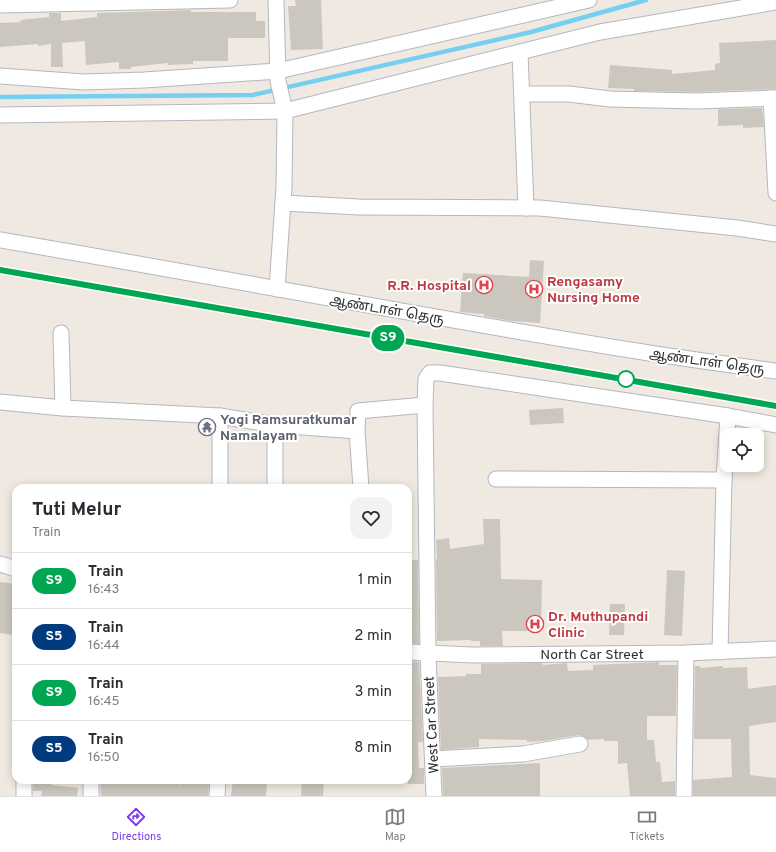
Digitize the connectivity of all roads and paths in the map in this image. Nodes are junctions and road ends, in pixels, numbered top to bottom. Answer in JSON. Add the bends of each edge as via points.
{"nodes":[{"id":1,"x":230,"y":0,"type":"edge"},
{"id":2,"x":276,"y":0,"type":"edge"},
{"id":3,"x":589,"y":0,"type":"edge"},
{"id":4,"x":776,"y":2,"type":"edge"},
{"id":5,"x":0,"y":5,"type":"edge"},
{"id":6,"x":545,"y":5,"type":"edge"},
{"id":7,"x":520,"y":52,"type":"junction"},
{"id":8,"x":0,"y":76,"type":"edge"},
{"id":9,"x":278,"y":76,"type":"junction"},
{"id":10,"x":522,"y":94,"type":"junction"},
{"id":11,"x":773,"y":98,"type":"edge"},
{"id":12,"x":284,"y":105,"type":"junction"},
{"id":13,"x":0,"y":115,"type":"edge"},
{"id":14,"x":776,"y":193,"type":"edge"},
{"id":15,"x":283,"y":203,"type":"junction"},
{"id":16,"x":526,"y":208,"type":"junction"},
{"id":17,"x":776,"y":234,"type":"edge"},
{"id":18,"x":0,"y":240,"type":"edge"},
{"id":19,"x":277,"y":289,"type":"junction"},
{"id":20,"x":61,"y":333,"type":"dead end"},
{"id":21,"x":776,"y":371,"type":"edge"},
{"id":22,"x":0,"y":402,"type":"edge"},
{"id":23,"x":425,"y":405,"type":"junction"},
{"id":24,"x":63,"y":408,"type":"junction"},
{"id":25,"x":220,"y":416,"type":"junction"},
{"id":26,"x":728,"y":416,"type":"junction"},
{"id":27,"x":275,"y":425,"type":"junction"},
{"id":28,"x":776,"y":426,"type":"edge"},
{"id":29,"x":357,"y":431,"type":"junction"},
{"id":30,"x":496,"y":479,"type":"dead end"},
{"id":31,"x":724,"y":480,"type":"junction"},
{"id":32,"x":220,"y":484,"type":"edge"},
{"id":33,"x":275,"y":484,"type":"edge"},
{"id":34,"x":360,"y":484,"type":"edge"},
{"id":35,"x":0,"y":564,"type":"edge"},
{"id":36,"x":12,"y":568,"type":"edge"},
{"id":37,"x":776,"y":649,"type":"edge"},
{"id":38,"x":412,"y":652,"type":"edge"},
{"id":39,"x":720,"y":652,"type":"junction"},
{"id":40,"x":686,"y":653,"type":"junction"},
{"id":41,"x":428,"y":654,"type":"junction"},
{"id":42,"x":580,"y":744,"type":"dead end"},
{"id":43,"x":433,"y":759,"type":"junction"},
{"id":44,"x":24,"y":784,"type":"edge"},
{"id":45,"x":91,"y":784,"type":"edge"},
{"id":46,"x":218,"y":784,"type":"edge"},
{"id":47,"x":24,"y":796,"type":"edge"},
{"id":48,"x":91,"y":796,"type":"edge"},
{"id":49,"x":217,"y":796,"type":"edge"},
{"id":50,"x":434,"y":796,"type":"edge"},
{"id":51,"x":684,"y":796,"type":"edge"}],
"edges":[{"from":1,"to":5,"type":"street"},
{"from":2,"to":9,"type":"street"},
{"from":3,"to":6,"type":"street"},
{"from":4,"to":7,"type":"street","via":[[600,32]]},
{"from":6,"to":9,"type":"street"},
{"from":7,"to":10,"type":"street"},
{"from":7,"to":12,"type":"street"},
{"from":8,"to":9,"type":"street","via":[[84,82]]},
{"from":9,"to":12,"type":"street"},
{"from":10,"to":11,"type":"street","via":[[696,101]]},
{"from":10,"to":16,"type":"street"},
{"from":11,"to":14,"type":"street"},
{"from":12,"to":13,"type":"street"},
{"from":12,"to":15,"type":"street"},
{"from":15,"to":16,"type":"street","via":[[359,207]]},
{"from":15,"to":19,"type":"street"},
{"from":16,"to":17,"type":"street"},
{"from":18,"to":19,"type":"street","name":"ஆண்டாள் தெரு"},
{"from":19,"to":21,"type":"street","name":"ஆண்டாள் தெரு","via":[[644,353]]},
{"from":20,"to":24,"type":"street"},
{"from":22,"to":24,"type":"street"},
{"from":23,"to":26,"type":"street","name":"West Car Street","via":[[426,379],[430,373],[440,373]]},
{"from":23,"to":29,"type":"street","via":[[358,411]]},
{"from":23,"to":41,"type":"street","name":"West Car Street"},
{"from":24,"to":25,"type":"street"},
{"from":25,"to":27,"type":"street"},
{"from":25,"to":32,"type":"street"},
{"from":26,"to":28,"type":"street"},
{"from":26,"to":31,"type":"street"},
{"from":27,"to":29,"type":"street"},
{"from":27,"to":33,"type":"street"},
{"from":29,"to":34,"type":"street"},
{"from":30,"to":31,"type":"street"},
{"from":31,"to":39,"type":"street"},
{"from":35,"to":36,"type":"street"},
{"from":37,"to":39,"type":"street","name":"North Car Street"},
{"from":38,"to":41,"type":"street","name":"North Car Street"},
{"from":39,"to":40,"type":"street","name":"North Car Street"},
{"from":40,"to":41,"type":"street","name":"North Car Street"},
{"from":40,"to":51,"type":"street"},
{"from":41,"to":43,"type":"street","name":"West Car Street"},
{"from":42,"to":43,"type":"street","via":[[523,754]]},
{"from":43,"to":50,"type":"street","name":"West Car Street"},
{"from":44,"to":47,"type":"street"},
{"from":45,"to":48,"type":"street"},
{"from":46,"to":49,"type":"street"}]}
